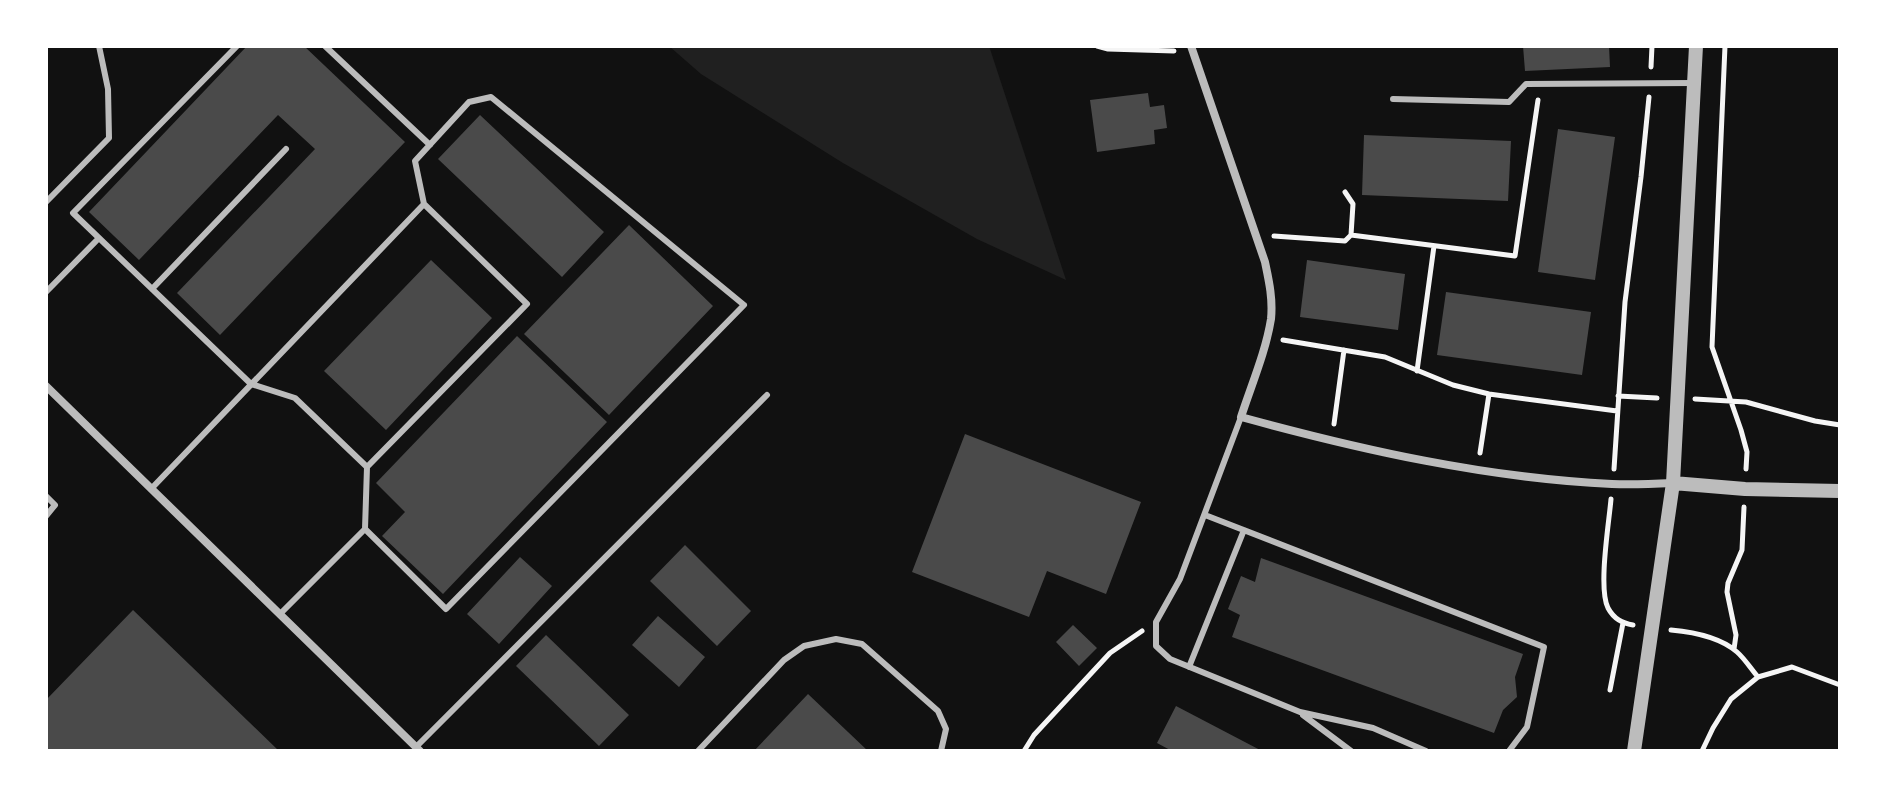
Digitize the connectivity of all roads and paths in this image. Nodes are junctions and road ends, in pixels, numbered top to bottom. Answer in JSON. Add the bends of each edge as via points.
{"nodes":[{"id":1,"x":99,"y":46,"type":"edge"},
{"id":2,"x":237,"y":46,"type":"edge"},
{"id":3,"x":325,"y":46,"type":"edge"},
{"id":4,"x":1097,"y":46,"type":"edge"},
{"id":5,"x":1652,"y":46,"type":"edge"},
{"id":6,"x":1696,"y":46,"type":"edge"},
{"id":7,"x":1725,"y":46,"type":"edge"},
{"id":8,"x":1186,"y":47,"type":"edge"},
{"id":9,"x":1540,"y":83,"type":"junction"},
{"id":10,"x":1649,"y":83,"type":"junction"},
{"id":11,"x":1695,"y":83,"type":"junction"},
{"id":12,"x":1393,"y":99,"type":"dead end"},
{"id":13,"x":430,"y":145,"type":"junction"},
{"id":14,"x":286,"y":149,"type":"dead end"},
{"id":15,"x":1345,"y":192,"type":"dead end"},
{"id":16,"x":46,"y":202,"type":"edge"},
{"id":17,"x":424,"y":204,"type":"junction"},
{"id":18,"x":1256,"y":235,"type":"junction"},
{"id":19,"x":1351,"y":235,"type":"junction"},
{"id":20,"x":99,"y":238,"type":"junction"},
{"id":21,"x":1434,"y":246,"type":"junction"},
{"id":22,"x":152,"y":289,"type":"junction"},
{"id":23,"x":46,"y":292,"type":"edge"},
{"id":24,"x":1266,"y":337,"type":"junction"},
{"id":25,"x":1344,"y":350,"type":"junction"},
{"id":26,"x":1417,"y":371,"type":"junction"},
{"id":27,"x":251,"y":384,"type":"junction"},
{"id":28,"x":46,"y":386,"type":"edge"},
{"id":29,"x":1489,"y":394,"type":"junction"},
{"id":30,"x":767,"y":395,"type":"dead end"},
{"id":31,"x":1618,"y":396,"type":"junction"},
{"id":32,"x":1677,"y":399,"type":"junction"},
{"id":33,"x":1730,"y":400,"type":"junction"},
{"id":34,"x":1617,"y":411,"type":"junction"},
{"id":35,"x":1241,"y":417,"type":"junction"},
{"id":36,"x":1840,"y":425,"type":"edge"},
{"id":37,"x":1332,"y":441,"type":"junction"},
{"id":38,"x":367,"y":467,"type":"junction"},
{"id":39,"x":1477,"y":469,"type":"junction"},
{"id":40,"x":1673,"y":483,"type":"junction"},
{"id":41,"x":1613,"y":484,"type":"junction"},
{"id":42,"x":151,"y":489,"type":"junction"},
{"id":43,"x":1745,"y":489,"type":"junction"},
{"id":44,"x":1840,"y":491,"type":"edge"},
{"id":45,"x":46,"y":496,"type":"edge"},
{"id":46,"x":1205,"y":515,"type":"junction"},
{"id":47,"x":46,"y":516,"type":"edge"},
{"id":48,"x":365,"y":529,"type":"junction"},
{"id":49,"x":1244,"y":530,"type":"junction"},
{"id":50,"x":280,"y":614,"type":"junction"},
{"id":51,"x":1156,"y":622,"type":"junction"},
{"id":52,"x":1623,"y":623,"type":"dead end"},
{"id":53,"x":1734,"y":649,"type":"dead end"},
{"id":54,"x":1189,"y":667,"type":"junction"},
{"id":55,"x":1840,"y":685,"type":"edge"},
{"id":56,"x":1610,"y":690,"type":"dead end"},
{"id":57,"x":1300,"y":712,"type":"junction"},
{"id":58,"x":418,"y":749,"type":"edge"},
{"id":59,"x":698,"y":751,"type":"edge"},
{"id":60,"x":941,"y":751,"type":"edge"},
{"id":61,"x":1024,"y":751,"type":"edge"},
{"id":62,"x":1351,"y":751,"type":"edge"},
{"id":63,"x":1426,"y":751,"type":"edge"},
{"id":64,"x":1509,"y":751,"type":"edge"},
{"id":65,"x":1634,"y":751,"type":"edge"},
{"id":66,"x":1702,"y":751,"type":"edge"}],
"edges":[{"from":1,"to":16,"type":"lane","via":[[108,89],[109,138]]},
{"from":2,"to":20,"type":"lane","via":[[73,213]]},
{"from":3,"to":13,"type":"lane"},
{"from":4,"to":8,"type":"path","via":[[1173,51]]},
{"from":5,"to":10,"type":"path"},
{"from":6,"to":11,"type":"street"},
{"from":7,"to":33,"type":"path","via":[[1712,347]]},
{"from":8,"to":18,"type":"street"},
{"from":9,"to":10,"type":"lane"},
{"from":9,"to":12,"type":"lane","via":[[1526,84],[1509,102]]},
{"from":9,"to":21,"type":"path","via":[[1515,256]]},
{"from":10,"to":11,"type":"lane"},
{"from":10,"to":31,"type":"path"},
{"from":11,"to":32,"type":"street"},
{"from":13,"to":17,"type":"lane","via":[[415,161]]},
{"from":13,"to":48,"type":"lane","via":[[469,102],[491,97],[744,305],[446,609]]},
{"from":14,"to":22,"type":"lane"},
{"from":15,"to":19,"type":"path","via":[[1353,204]]},
{"from":17,"to":27,"type":"lane"},
{"from":17,"to":38,"type":"lane","via":[[527,304]]},
{"from":18,"to":19,"type":"path","via":[[1345,241]]},
{"from":18,"to":24,"type":"street","via":[[1271,289]]},
{"from":19,"to":21,"type":"path"},
{"from":20,"to":22,"type":"lane"},
{"from":20,"to":23,"type":"lane"},
{"from":21,"to":26,"type":"path"},
{"from":22,"to":27,"type":"lane"},
{"from":24,"to":25,"type":"path"},
{"from":24,"to":35,"type":"street"},
{"from":25,"to":26,"type":"path","via":[[1385,357]]},
{"from":25,"to":37,"type":"path"},
{"from":26,"to":29,"type":"path"},
{"from":27,"to":38,"type":"lane","via":[[295,398]]},
{"from":27,"to":42,"type":"lane"},
{"from":28,"to":42,"type":"street"},
{"from":29,"to":34,"type":"path"},
{"from":29,"to":39,"type":"path"},
{"from":30,"to":58,"type":"lane"},
{"from":31,"to":32,"type":"path"},
{"from":31,"to":34,"type":"path"},
{"from":32,"to":33,"type":"path"},
{"from":32,"to":40,"type":"street"},
{"from":33,"to":36,"type":"path"},
{"from":33,"to":43,"type":"path","via":[[1747,452]]},
{"from":34,"to":41,"type":"path"},
{"from":35,"to":37,"type":"street"},
{"from":35,"to":46,"type":"lane"},
{"from":37,"to":39,"type":"street"},
{"from":38,"to":48,"type":"lane"},
{"from":39,"to":41,"type":"street"},
{"from":40,"to":41,"type":"street"},
{"from":40,"to":43,"type":"street"},
{"from":40,"to":65,"type":"street"},
{"from":42,"to":50,"type":"street"},
{"from":43,"to":44,"type":"street"},
{"from":43,"to":53,"type":"path","via":[[1742,550],[1727,592]]},
{"from":45,"to":47,"type":"lane","via":[[55,505]]},
{"from":46,"to":49,"type":"lane"},
{"from":46,"to":51,"type":"lane"},
{"from":48,"to":50,"type":"lane"},
{"from":49,"to":54,"type":"lane"},
{"from":49,"to":64,"type":"lane","via":[[1544,647],[1527,727]]},
{"from":50,"to":58,"type":"street"},
{"from":51,"to":54,"type":"lane","via":[[1156,646]]},
{"from":51,"to":61,"type":"path","via":[[1110,653]]},
{"from":52,"to":56,"type":"path"},
{"from":54,"to":57,"type":"lane"},
{"from":55,"to":66,"type":"path","via":[[1792,667],[1758,677],[1731,699]]},
{"from":57,"to":62,"type":"lane"},
{"from":57,"to":63,"type":"lane","via":[[1373,728]]},
{"from":59,"to":60,"type":"lane","via":[[784,660],[804,646],[836,639],[862,644],[938,711],[946,729]]}]}
